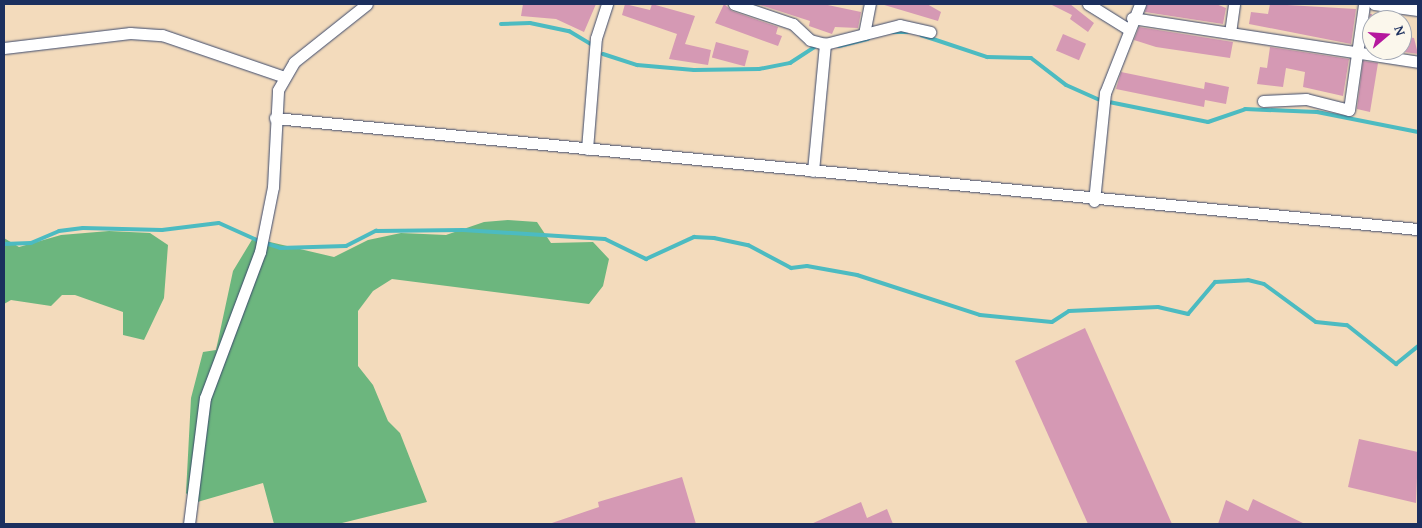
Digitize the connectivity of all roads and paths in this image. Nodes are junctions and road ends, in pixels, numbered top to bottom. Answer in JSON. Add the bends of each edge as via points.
{"nodes":[{"id":1,"x":367,"y":4,"type":"edge"},
{"id":2,"x":607,"y":4,"type":"edge"},
{"id":3,"x":734,"y":4,"type":"edge"},
{"id":4,"x":870,"y":4,"type":"edge"},
{"id":5,"x":1088,"y":4,"type":"edge"},
{"id":6,"x":1140,"y":4,"type":"edge"},
{"id":7,"x":1234,"y":4,"type":"edge"},
{"id":8,"x":1364,"y":4,"type":"edge"},
{"id":9,"x":1374,"y":4,"type":"edge"},
{"id":10,"x":752,"y":7,"type":"edge"},
{"id":11,"x":1418,"y":10,"type":"edge"},
{"id":12,"x":1130,"y":24,"type":"junction"},
{"id":13,"x":930,"y":32,"type":"dead end"},
{"id":14,"x":1230,"y":33,"type":"junction"},
{"id":15,"x":864,"y":34,"type":"junction"},
{"id":16,"x":825,"y":44,"type":"junction"},
{"id":17,"x":4,"y":48,"type":"edge"},
{"id":18,"x":1358,"y":54,"type":"junction"},
{"id":19,"x":1418,"y":62,"type":"edge"},
{"id":20,"x":285,"y":77,"type":"junction"},
{"id":21,"x":1263,"y":101,"type":"dead end"},
{"id":22,"x":274,"y":118,"type":"junction"},
{"id":23,"x":587,"y":149,"type":"junction"},
{"id":24,"x":813,"y":171,"type":"junction"},
{"id":25,"x":1094,"y":200,"type":"junction"},
{"id":26,"x":1418,"y":229,"type":"edge"},
{"id":27,"x":189,"y":524,"type":"edge"}],
"edges":[{"from":1,"to":20,"type":"street","via":[[308,50]]},
{"from":2,"to":23,"type":"street","via":[[596,38]]},
{"from":3,"to":10,"type":"street"},
{"from":4,"to":15,"type":"street"},
{"from":5,"to":12,"type":"street"},
{"from":6,"to":12,"type":"street"},
{"from":7,"to":14,"type":"street"},
{"from":8,"to":18,"type":"street"},
{"from":9,"to":11,"type":"street"},
{"from":10,"to":16,"type":"street","via":[[793,24],[810,40]]},
{"from":12,"to":14,"type":"street"},
{"from":12,"to":25,"type":"street","via":[[1105,93]]},
{"from":13,"to":15,"type":"street","via":[[912,25]]},
{"from":14,"to":18,"type":"street"},
{"from":15,"to":16,"type":"street"},
{"from":16,"to":24,"type":"street"},
{"from":17,"to":20,"type":"street","via":[[130,32],[162,35]]},
{"from":18,"to":19,"type":"street"},
{"from":18,"to":21,"type":"street","via":[[1349,110],[1306,99]]},
{"from":20,"to":22,"type":"street"},
{"from":22,"to":23,"type":"street"},
{"from":22,"to":27,"type":"street","via":[[274,179],[260,252],[205,398]]},
{"from":23,"to":24,"type":"street"},
{"from":24,"to":25,"type":"street"},
{"from":25,"to":26,"type":"street"}]}
